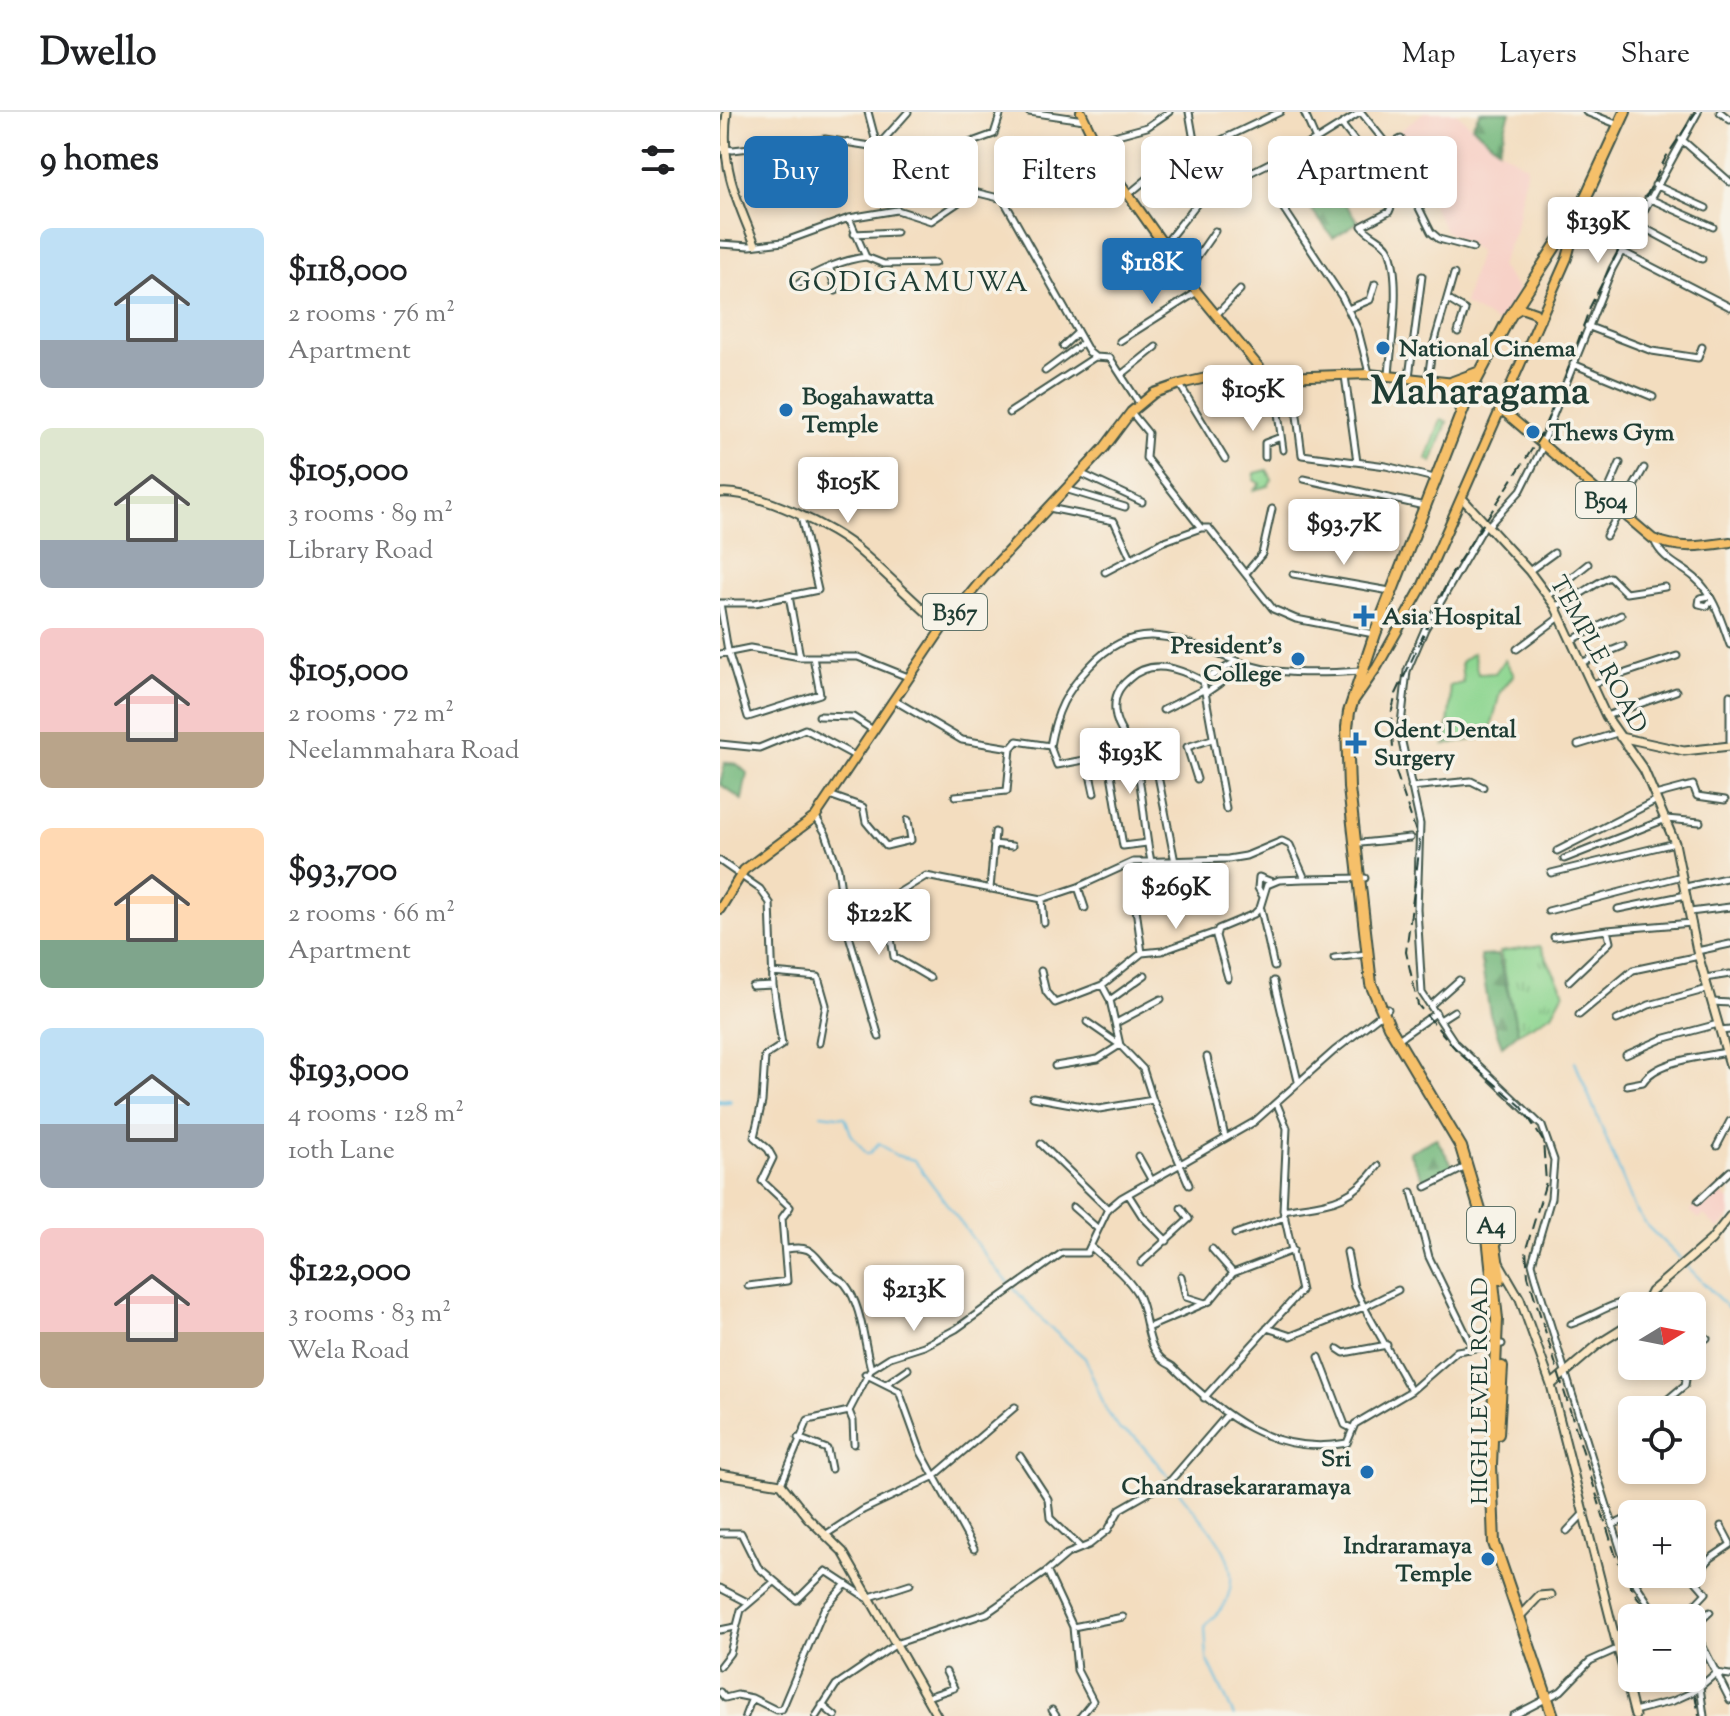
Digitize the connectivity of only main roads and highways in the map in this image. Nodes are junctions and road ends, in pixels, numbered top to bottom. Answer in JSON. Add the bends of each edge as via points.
{"nodes":[{"id":1,"x":1625,"y":112,"type":"edge"},
{"id":2,"x":1083,"y":116,"type":"edge"},
{"id":3,"x":1583,"y":203,"type":"junction"},
{"id":4,"x":1512,"y":313,"type":"junction"},
{"id":5,"x":1540,"y":320,"type":"junction"},
{"id":6,"x":1253,"y":363,"type":"junction"},
{"id":7,"x":1261,"y":371,"type":"junction"},
{"id":8,"x":1480,"y":372,"type":"junction"},
{"id":9,"x":1237,"y":376,"type":"junction"},
{"id":10,"x":1450,"y":384,"type":"junction"},
{"id":11,"x":1471,"y":390,"type":"junction"},
{"id":12,"x":1501,"y":409,"type":"junction"},
{"id":13,"x":1462,"y":412,"type":"junction"},
{"id":14,"x":1730,"y":542,"type":"edge"},
{"id":15,"x":1364,"y":666,"type":"junction"},
{"id":16,"x":1377,"y":667,"type":"junction"},
{"id":17,"x":1352,"y":702,"type":"junction"},
{"id":18,"x":1347,"y":751,"type":"junction"},
{"id":19,"x":1362,"y":878,"type":"junction"},
{"id":20,"x":722,"y":896,"type":"edge"},
{"id":21,"x":720,"y":909,"type":"edge"},
{"id":22,"x":1400,"y":1038,"type":"junction"},
{"id":23,"x":1496,"y":1260,"type":"junction"},
{"id":24,"x":1500,"y":1344,"type":"junction"},
{"id":25,"x":1549,"y":1698,"type":"junction"},
{"id":26,"x":1556,"y":1716,"type":"edge"}],
"edges":[{"from":1,"to":3,"type":"highway","name":"HIGH LEVEL ROAD","number":"A4"},
{"from":2,"to":6,"type":"main road","via":[[1104,160]]},
{"from":3,"to":4,"type":"highway","name":"HIGH LEVEL ROAD","number":"A4"},
{"from":3,"to":5,"type":"main road"},
{"from":4,"to":5,"type":"main road","via":[[1521,308]]},
{"from":4,"to":8,"type":"highway","name":"HIGH LEVEL ROAD","number":"A4"},
{"from":5,"to":12,"type":"main road"},
{"from":6,"to":7,"type":"main road"},
{"from":6,"to":9,"type":"main road"},
{"from":7,"to":9,"type":"main road","number":"B367","via":[[1249,378]]},
{"from":7,"to":10,"type":"main road","via":[[1292,377],[1369,374]]},
{"from":8,"to":10,"type":"highway"},
{"from":8,"to":11,"type":"highway","name":"HIGH LEVEL ROAD","number":"A4"},
{"from":9,"to":20,"type":"main road","number":"B367","via":[[1180,384],[1139,403],[943,627],[815,817],[741,874]]},
{"from":10,"to":11,"type":"main road"},
{"from":10,"to":13,"type":"highway"},
{"from":11,"to":13,"type":"highway","name":"HIGH LEVEL ROAD","number":"A4"},
{"from":12,"to":14,"type":"main road","number":"B504","via":[[1653,539],[1694,548]]},
{"from":12,"to":16,"type":"main road","via":[[1422,587]]},
{"from":13,"to":15,"type":"highway","name":"HIGH LEVEL ROAD","number":"A4"},
{"from":15,"to":16,"type":"main road"},
{"from":15,"to":17,"type":"highway","name":"HIGH LEVEL ROAD","number":"A4"},
{"from":16,"to":17,"type":"main road"},
{"from":17,"to":18,"type":"highway","name":"HIGH LEVEL ROAD","number":"A4"},
{"from":18,"to":19,"type":"highway","name":"HIGH LEVEL ROAD","number":"A4"},
{"from":18,"to":19,"type":"highway","name":"HIGH LEVEL ROAD","number":"A4"},
{"from":19,"to":22,"type":"highway","name":"HIGH LEVEL ROAD","number":"A4","via":[[1368,954],[1385,1011]]},
{"from":20,"to":21,"type":"main road","number":"B367"},
{"from":22,"to":23,"type":"highway","name":"HIGH LEVEL ROAD","number":"A4","via":[[1455,1133]]},
{"from":22,"to":23,"type":"highway","name":"HIGH LEVEL ROAD","number":"A4","via":[[1467,1146]]},
{"from":23,"to":24,"type":"highway","name":"HIGH LEVEL ROAD","number":"A4"},
{"from":24,"to":25,"type":"highway","name":"HIGH LEVEL ROAD","number":"A4","via":[[1498,1526],[1503,1558]]},
{"from":24,"to":25,"type":"highway","name":"HIGH LEVEL ROAD","number":"A4","via":[[1491,1465],[1494,1543]]},
{"from":25,"to":26,"type":"highway","name":"HIGH LEVEL ROAD","number":"A4"}]}
